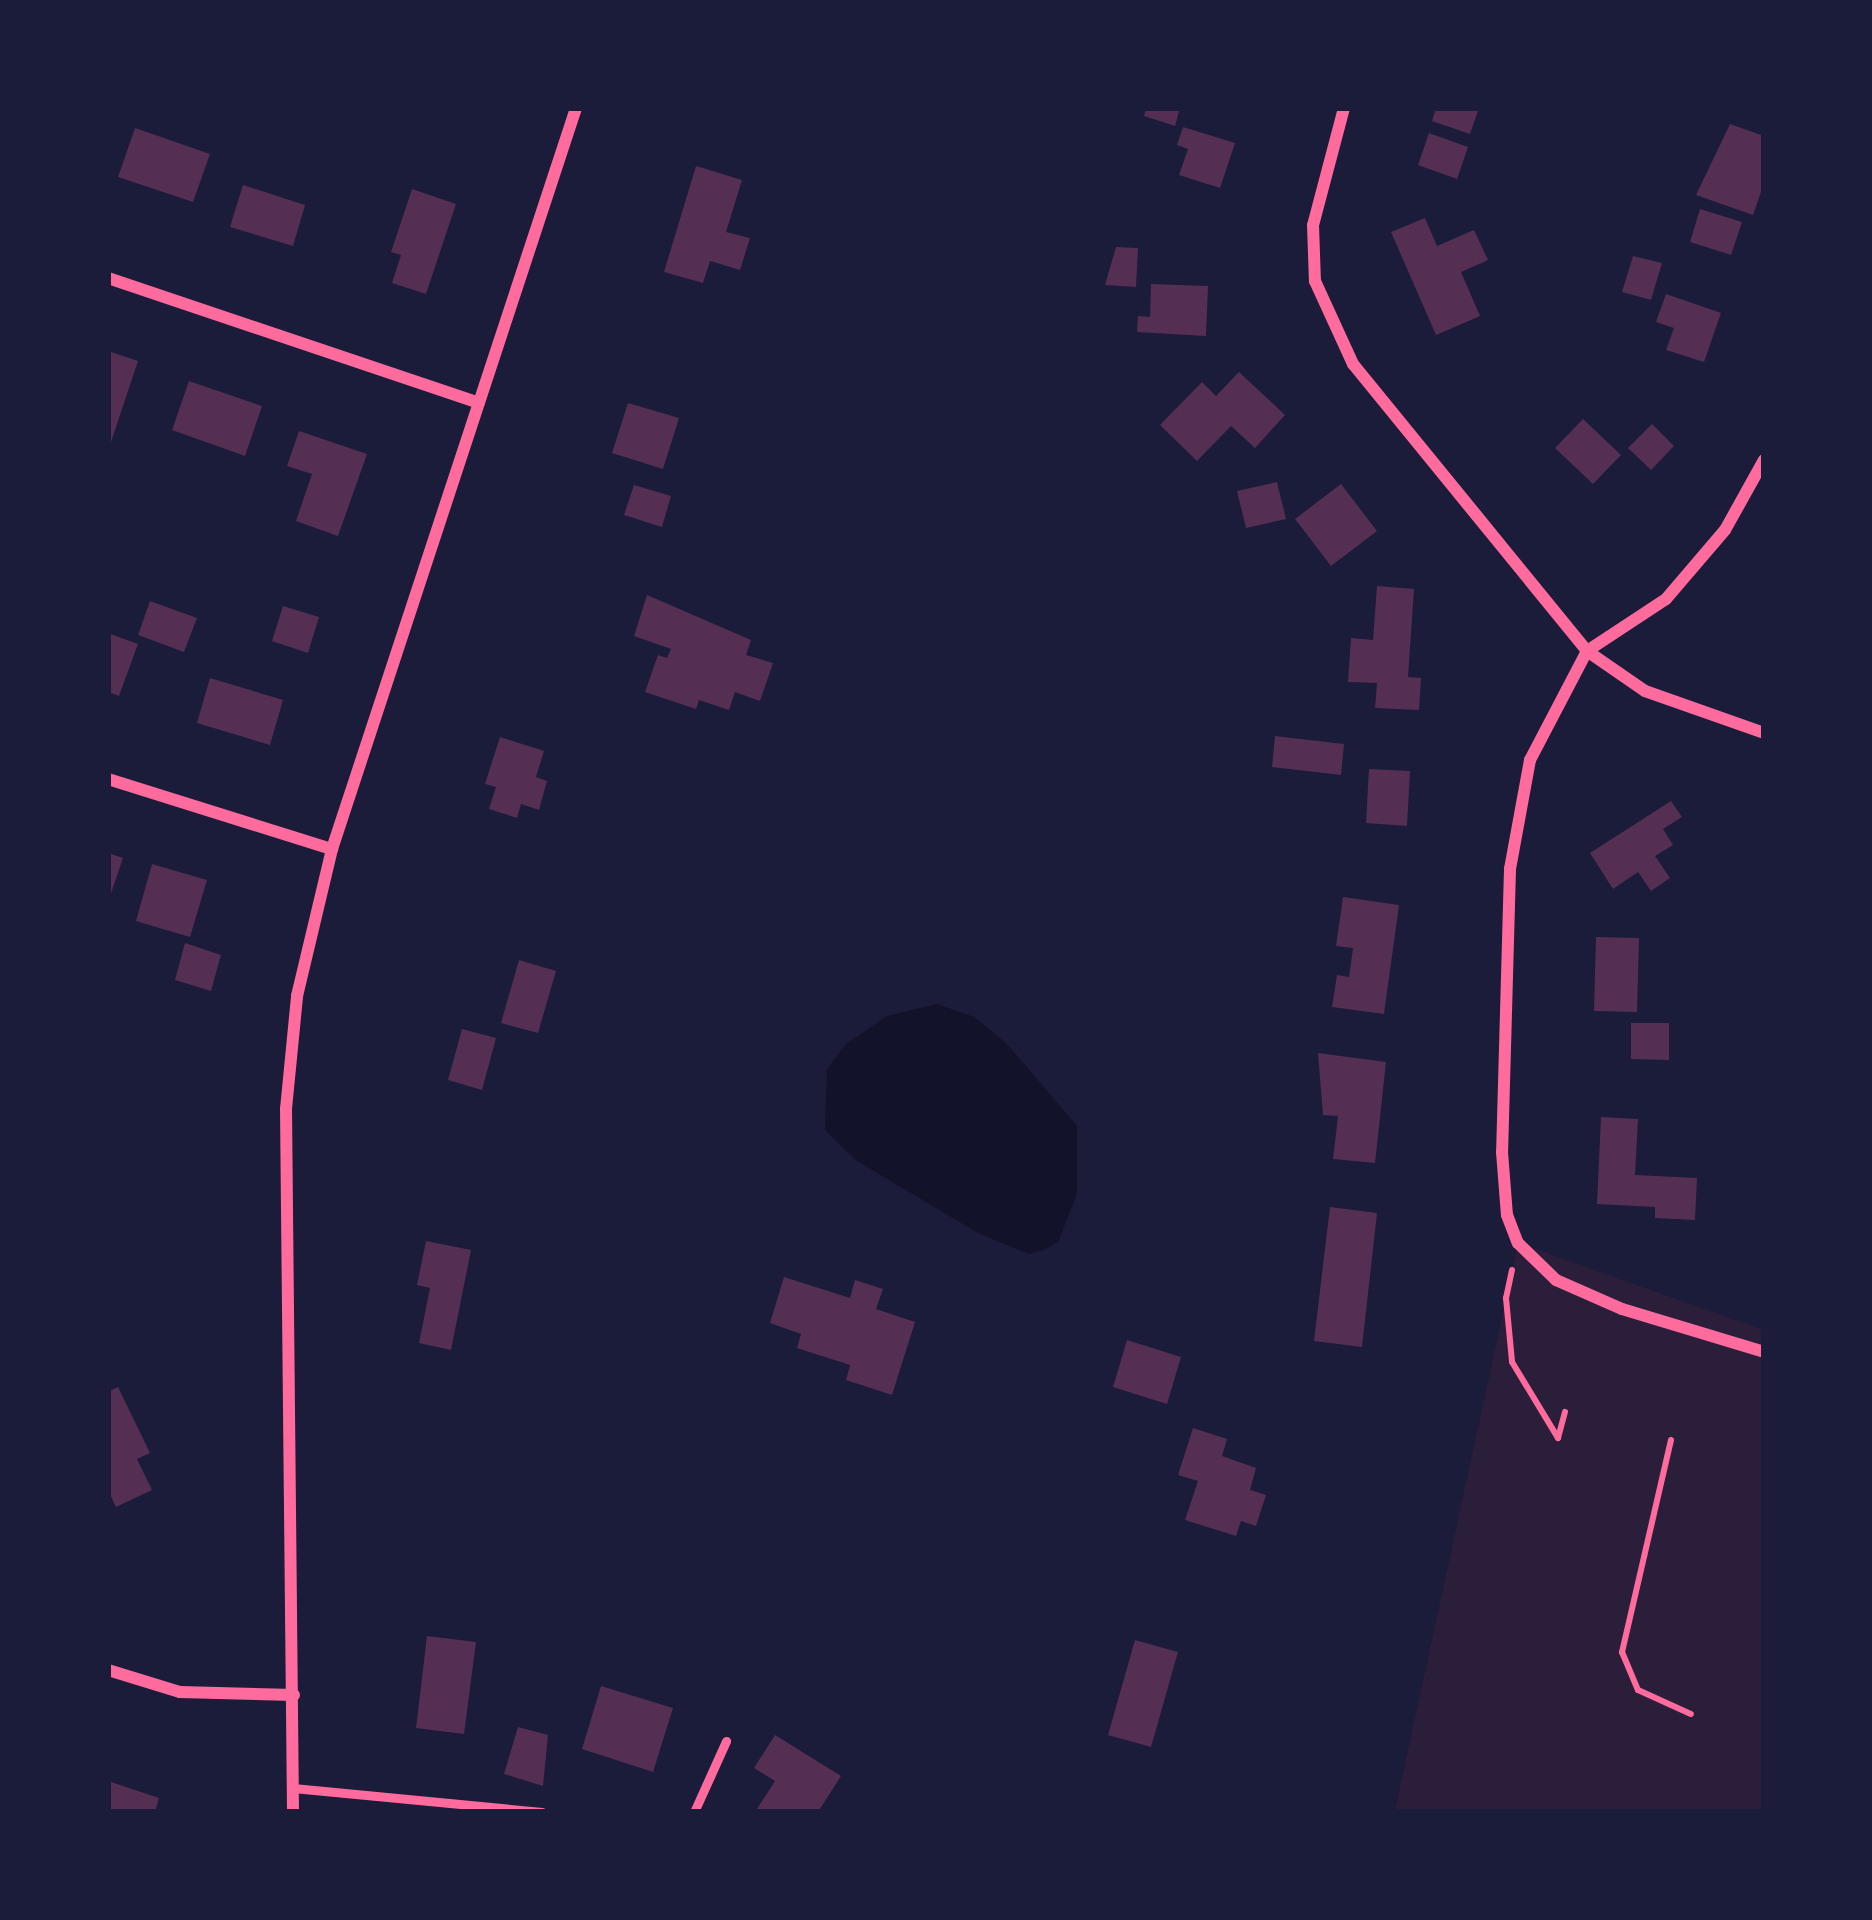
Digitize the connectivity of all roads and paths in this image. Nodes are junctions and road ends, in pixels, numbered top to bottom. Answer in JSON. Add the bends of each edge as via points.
{"nodes":[{"id":1,"x":576,"y":108,"type":"edge"},
{"id":2,"x":1344,"y":108,"type":"edge"},
{"id":3,"x":108,"y":278,"type":"edge"},
{"id":4,"x":479,"y":403,"type":"junction"},
{"id":5,"x":1764,"y":460,"type":"edge"},
{"id":6,"x":1587,"y":651,"type":"junction"},
{"id":7,"x":1764,"y":733,"type":"edge"},
{"id":8,"x":108,"y":779,"type":"edge"},
{"id":9,"x":332,"y":849,"type":"junction"},
{"id":10,"x":1519,"y":1243,"type":"junction"},
{"id":11,"x":1764,"y":1352,"type":"edge"},
{"id":12,"x":1565,"y":1412,"type":"dead end"},
{"id":13,"x":1671,"y":1440,"type":"dead end"},
{"id":14,"x":108,"y":1670,"type":"edge"},
{"id":15,"x":294,"y":1695,"type":"junction"},
{"id":16,"x":1691,"y":1714,"type":"dead end"},
{"id":17,"x":726,"y":1741,"type":"dead end"},
{"id":18,"x":293,"y":1788,"type":"junction"},
{"id":19,"x":293,"y":1812,"type":"edge"},
{"id":20,"x":542,"y":1812,"type":"edge"},
{"id":21,"x":694,"y":1812,"type":"edge"}],
"edges":[{"from":1,"to":4,"type":"street"},
{"from":2,"to":6,"type":"street","via":[[1313,225],[1315,281],[1332,331]]},
{"from":3,"to":4,"type":"street"},
{"from":4,"to":9,"type":"street"},
{"from":5,"to":6,"type":"street","via":[[1725,530],[1666,599]]},
{"from":6,"to":7,"type":"street","via":[[1645,691]]},
{"from":6,"to":10,"type":"street","via":[[1517,800],[1502,1152],[1507,1214]]},
{"from":8,"to":9,"type":"street"},
{"from":9,"to":15,"type":"street","via":[[297,996],[286,1108]]},
{"from":10,"to":11,"type":"street","via":[[1580,1294]]},
{"from":10,"to":12,"type":"path","via":[[1506,1298],[1512,1362],[1558,1438]]},
{"from":13,"to":16,"type":"path","via":[[1622,1652],[1638,1690]]},
{"from":14,"to":15,"type":"street","via":[[180,1692]]},
{"from":15,"to":18,"type":"street"},
{"from":17,"to":21,"type":"lane"},
{"from":18,"to":19,"type":"street"},
{"from":18,"to":20,"type":"lane"}]}
